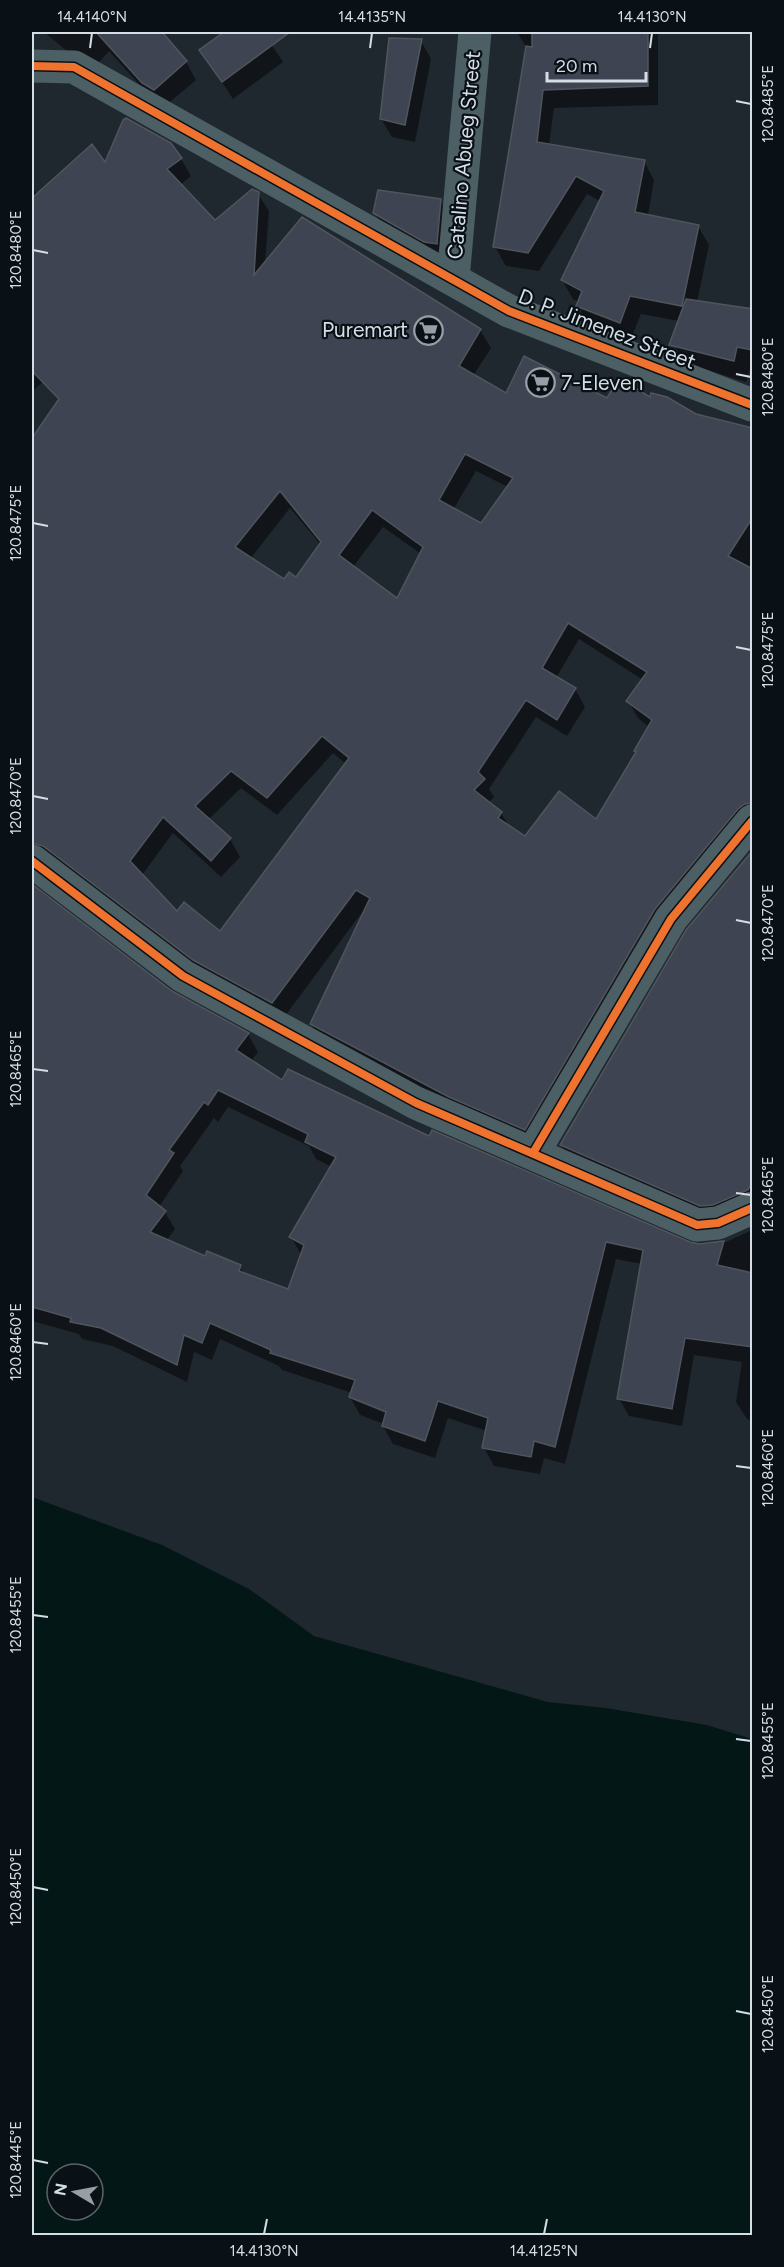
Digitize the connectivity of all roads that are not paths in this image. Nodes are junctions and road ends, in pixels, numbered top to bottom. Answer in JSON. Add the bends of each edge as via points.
{"nodes":[{"id":1,"x":475,"y":32,"type":"edge"},
{"id":2,"x":32,"y":66,"type":"edge"},
{"id":3,"x":453,"y":279,"type":"junction"},
{"id":4,"x":753,"y":405,"type":"edge"},
{"id":5,"x":753,"y":822,"type":"edge"},
{"id":6,"x":32,"y":861,"type":"edge"},
{"id":7,"x":533,"y":1153,"type":"junction"},
{"id":8,"x":753,"y":1208,"type":"edge"}],
"edges":[{"from":1,"to":3,"type":"street","name":"Catalino Abueg Street"},
{"from":2,"to":3,"type":"street","name":"D. P. Jimenez Street","via":[[74,67]]},
{"from":3,"to":4,"type":"street","name":"D. P. Jimenez Street","via":[[509,311]]},
{"from":5,"to":7,"type":"street","via":[[671,919]]},
{"from":6,"to":7,"type":"street","via":[[183,976],[416,1103]]},
{"from":7,"to":8,"type":"street","via":[[698,1225],[718,1223]]}]}
